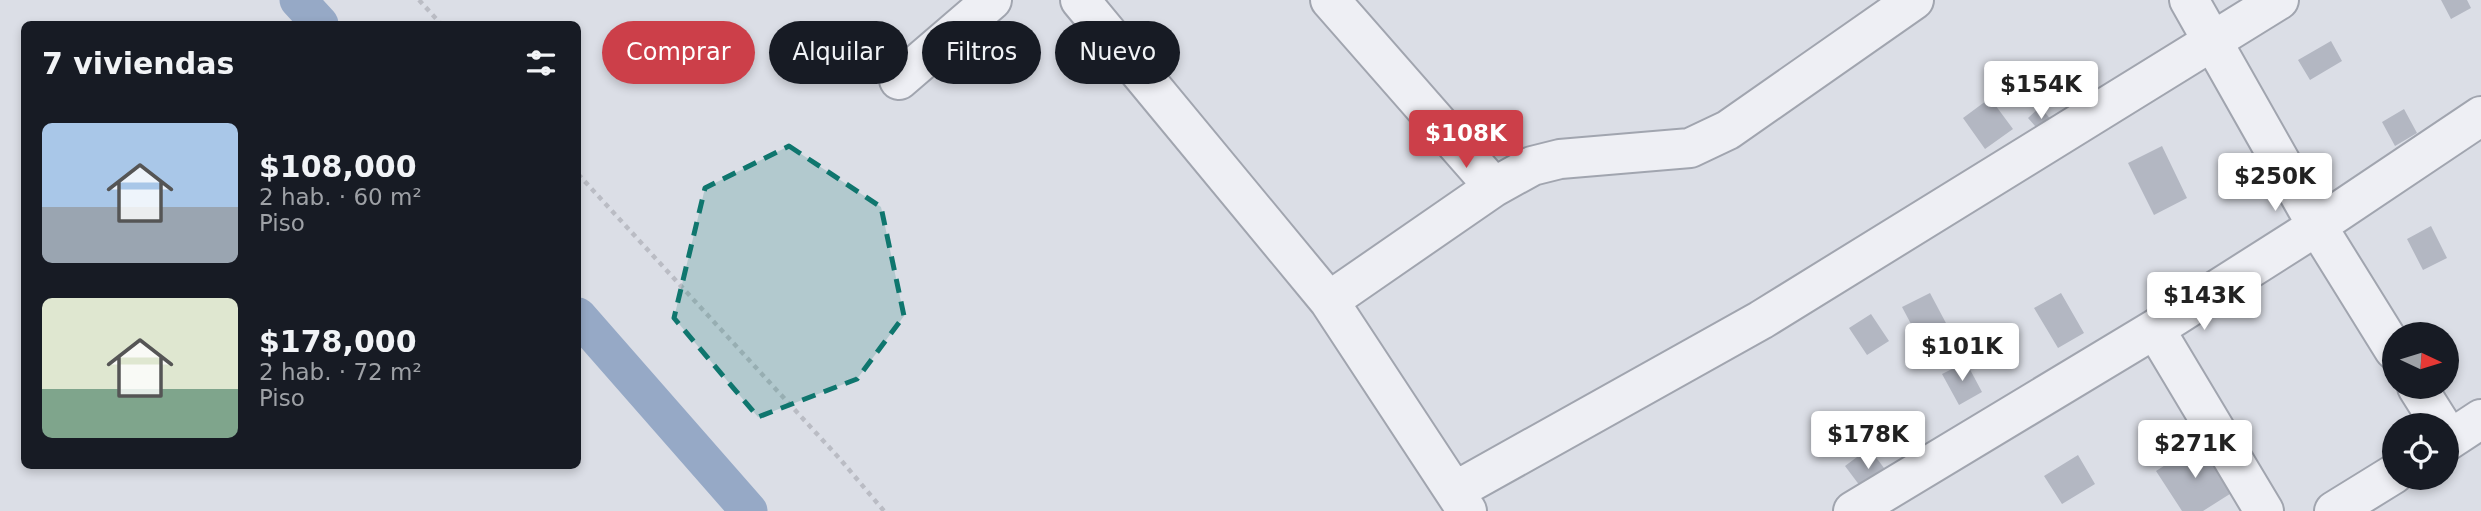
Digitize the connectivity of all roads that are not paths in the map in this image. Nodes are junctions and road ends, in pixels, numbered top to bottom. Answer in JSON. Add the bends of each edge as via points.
{"nodes":[{"id":1,"x":992,"y":0,"type":"edge"},
{"id":2,"x":1080,"y":0,"type":"edge"},
{"id":3,"x":1330,"y":0,"type":"edge"},
{"id":4,"x":1914,"y":0,"type":"edge"},
{"id":5,"x":2189,"y":0,"type":"edge"},
{"id":6,"x":2279,"y":0,"type":"edge"},
{"id":7,"x":2214,"y":42,"type":"junction"},
{"id":8,"x":908,"y":72,"type":"edge"},
{"id":9,"x":2480,"y":120,"type":"edge"},
{"id":10,"x":1494,"y":187,"type":"junction"},
{"id":11,"x":2317,"y":226,"type":"junction"},
{"id":12,"x":1329,"y":301,"type":"junction"},
{"id":13,"x":2155,"y":329,"type":"junction"},
{"id":14,"x":2382,"y":331,"type":"edge"},
{"id":15,"x":2427,"y":399,"type":"edge"},
{"id":16,"x":2438,"y":413,"type":"edge"},
{"id":17,"x":2382,"y":481,"type":"edge"},
{"id":18,"x":1461,"y":501,"type":"edge"},
{"id":19,"x":1853,"y":511,"type":"edge"},
{"id":20,"x":2264,"y":511,"type":"edge"},
{"id":21,"x":2334,"y":511,"type":"edge"}],
"edges":[{"from":1,"to":8,"type":"street"},
{"from":2,"to":12,"type":"street"},
{"from":3,"to":10,"type":"street"},
{"from":4,"to":10,"type":"street","via":[[1706,141],[1690,148],[1560,159],[1532,166]]},
{"from":5,"to":7,"type":"street"},
{"from":6,"to":7,"type":"street"},
{"from":7,"to":11,"type":"street"},
{"from":7,"to":18,"type":"street"},
{"from":9,"to":11,"type":"street"},
{"from":10,"to":12,"type":"street"},
{"from":11,"to":13,"type":"street"},
{"from":11,"to":14,"type":"street"},
{"from":12,"to":18,"type":"street"},
{"from":13,"to":19,"type":"street"},
{"from":13,"to":20,"type":"street"},
{"from":15,"to":16,"type":"street"},
{"from":17,"to":21,"type":"street"}]}
